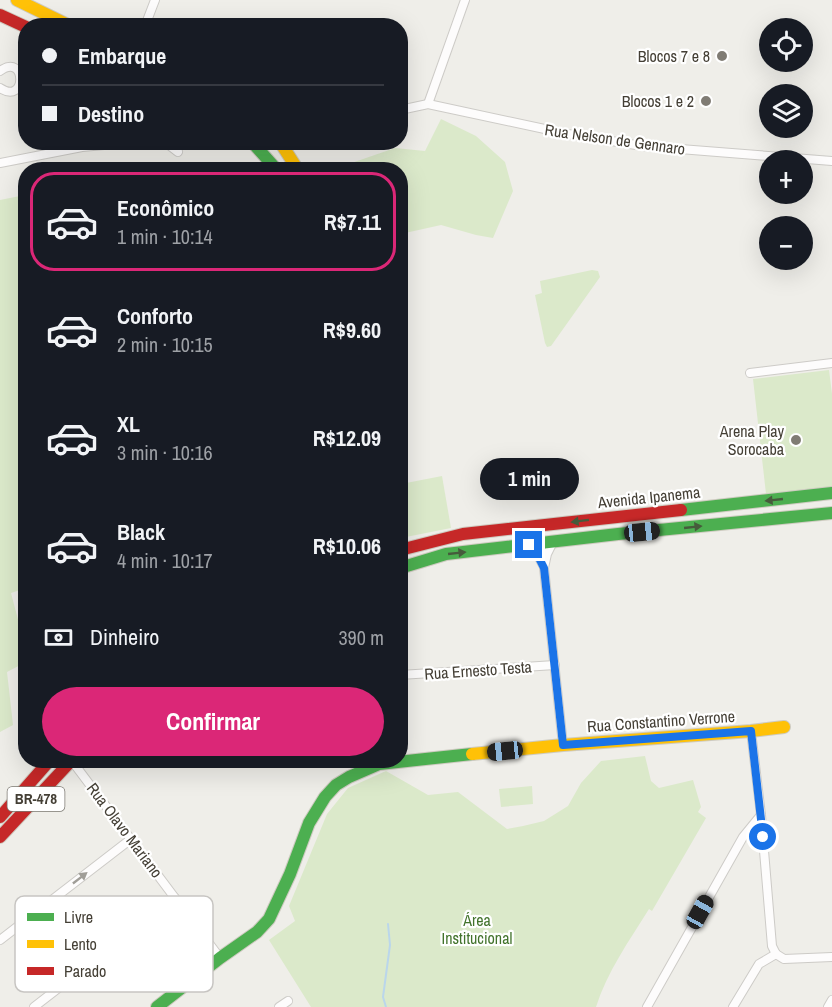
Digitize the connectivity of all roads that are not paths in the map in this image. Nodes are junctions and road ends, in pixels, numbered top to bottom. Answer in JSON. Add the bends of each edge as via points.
{"nodes":[{"id":1,"x":17,"y":0,"type":"edge"},
{"id":2,"x":155,"y":0,"type":"edge"},
{"id":3,"x":465,"y":0,"type":"edge"},
{"id":4,"x":0,"y":15,"type":"edge"},
{"id":5,"x":54,"y":18,"type":"edge"},
{"id":6,"x":148,"y":18,"type":"edge"},
{"id":7,"x":18,"y":23,"type":"edge"},
{"id":8,"x":0,"y":62,"type":"edge"},
{"id":9,"x":18,"y":70,"type":"edge"},
{"id":10,"x":0,"y":71,"type":"edge"},
{"id":11,"x":0,"y":88,"type":"edge"},
{"id":12,"x":7,"y":92,"type":"edge"},
{"id":13,"x":428,"y":104,"type":"junction"},
{"id":14,"x":408,"y":108,"type":"edge"},
{"id":15,"x":66,"y":150,"type":"edge"},
{"id":16,"x":175,"y":150,"type":"edge"},
{"id":17,"x":259,"y":150,"type":"edge"},
{"id":18,"x":178,"y":152,"type":"dead end"},
{"id":19,"x":832,"y":161,"type":"edge"},
{"id":20,"x":0,"y":162,"type":"edge"},
{"id":21,"x":270,"y":162,"type":"edge"},
{"id":22,"x":832,"y":363,"type":"edge"},
{"id":23,"x":750,"y":373,"type":"dead end"},
{"id":24,"x":832,"y":493,"type":"edge"},
{"id":25,"x":832,"y":513,"type":"edge"},
{"id":26,"x":553,"y":542,"type":"junction"},
{"id":27,"x":529,"y":545,"type":"junction"},
{"id":28,"x":408,"y":548,"type":"edge"},
{"id":29,"x":408,"y":565,"type":"edge"},
{"id":30,"x":544,"y":568,"type":"junction"},
{"id":31,"x":555,"y":665,"type":"junction"},
{"id":32,"x":408,"y":674,"type":"edge"},
{"id":33,"x":784,"y":727,"type":"dead end"},
{"id":34,"x":751,"y":731,"type":"junction"},
{"id":35,"x":563,"y":745,"type":"junction"},
{"id":36,"x":408,"y":761,"type":"edge"},
{"id":37,"x":43,"y":768,"type":"edge"},
{"id":38,"x":45,"y":768,"type":"edge"},
{"id":39,"x":65,"y":768,"type":"edge"},
{"id":40,"x":78,"y":768,"type":"edge"},
{"id":41,"x":370,"y":768,"type":"edge"},
{"id":42,"x":38,"y":773,"type":"junction"},
{"id":43,"x":761,"y":815,"type":"junction"},
{"id":44,"x":0,"y":817,"type":"edge"},
{"id":45,"x":0,"y":837,"type":"edge"},
{"id":46,"x":131,"y":839,"type":"junction"},
{"id":47,"x":57,"y":896,"type":"edge"},
{"id":48,"x":174,"y":896,"type":"edge"},
{"id":49,"x":15,"y":928,"type":"edge"},
{"id":50,"x":0,"y":940,"type":"edge"},
{"id":51,"x":213,"y":948,"type":"edge"},
{"id":52,"x":776,"y":954,"type":"junction"},
{"id":53,"x":220,"y":958,"type":"junction"},
{"id":54,"x":832,"y":958,"type":"edge"},
{"id":55,"x":213,"y":963,"type":"edge"},
{"id":56,"x":54,"y":992,"type":"edge"},
{"id":57,"x":176,"y":992,"type":"edge"},
{"id":58,"x":288,"y":1000,"type":"dead end"},
{"id":59,"x":832,"y":1000,"type":"edge"},
{"id":60,"x":34,"y":1007,"type":"edge"},
{"id":61,"x":157,"y":1007,"type":"edge"},
{"id":62,"x":279,"y":1007,"type":"edge"},
{"id":63,"x":647,"y":1007,"type":"edge"},
{"id":64,"x":734,"y":1007,"type":"edge"},
{"id":65,"x":828,"y":1007,"type":"edge"}],
"edges":[{"from":1,"to":5,"type":"main road"},
{"from":2,"to":6,"type":"street"},
{"from":3,"to":13,"type":"street"},
{"from":4,"to":7,"type":"main road"},
{"from":8,"to":9,"type":"street"},
{"from":9,"to":10,"type":"street","via":[[6,67]]},
{"from":11,"to":12,"type":"street"},
{"from":13,"to":14,"type":"street","name":"Rua Nelson de Gennaro"},
{"from":13,"to":19,"type":"street","name":"Rua Nelson de Gennaro","via":[[642,146]]},
{"from":15,"to":20,"type":"street"},
{"from":16,"to":18,"type":"street"},
{"from":17,"to":21,"type":"main road"},
{"from":22,"to":23,"type":"street"},
{"from":24,"to":28,"type":"main road","name":"Avenida Ipanema","one_way":true,"via":[[463,534]]},
{"from":26,"to":25,"type":"main road","name":"Avenida Ipanema","one_way":true},
{"from":26,"to":27,"type":"main road","name":"Avenida Ipanema"},
{"from":26,"to":30,"type":"street"},
{"from":29,"to":27,"type":"main road","name":"Avenida Ipanema","one_way":true,"via":[[446,554]]},
{"from":27,"to":30,"type":"street"},
{"from":30,"to":31,"type":"street"},
{"from":31,"to":32,"type":"street","name":"Rua Ernesto Testa"},
{"from":31,"to":35,"type":"street"},
{"from":33,"to":34,"type":"main road","name":"Rua Constantino Verrone"},
{"from":34,"to":35,"type":"main road","name":"Rua Constantino Verrone"},
{"from":34,"to":43,"type":"street"},
{"from":35,"to":36,"type":"main road","name":"Rua Constantino Verrone"},
{"from":37,"to":42,"type":"main road","number":"BR-478"},
{"from":38,"to":42,"type":"main road"},
{"from":39,"to":45,"type":"main road","number":"BR-478"},
{"from":40,"to":46,"type":"street","name":"Rua Olavo Mariano"},
{"from":41,"to":53,"type":"main road","name":"Rua Constantino Verrone","via":[[336,784],[325,797],[309,823],[269,919]]},
{"from":42,"to":44,"type":"main road","number":"BR-478"},
{"from":43,"to":52,"type":"street","via":[[772,946]]},
{"from":43,"to":63,"type":"street","via":[[743,837]]},
{"from":47,"to":46,"type":"street","one_way":true},
{"from":46,"to":48,"type":"street","name":"Rua Olavo Mariano"},
{"from":50,"to":49,"type":"street","one_way":true},
{"from":51,"to":53,"type":"street","name":"Rua Olavo Mariano"},
{"from":52,"to":54,"type":"street","via":[[784,958]]},
{"from":52,"to":64,"type":"street","via":[[759,964]]},
{"from":53,"to":55,"type":"main road","name":"Rua Constantino Verrone"},
{"from":56,"to":60,"type":"street"},
{"from":57,"to":61,"type":"main road","name":"Rua Constantino Verrone"},
{"from":58,"to":62,"type":"street"},
{"from":59,"to":65,"type":"street"}]}
